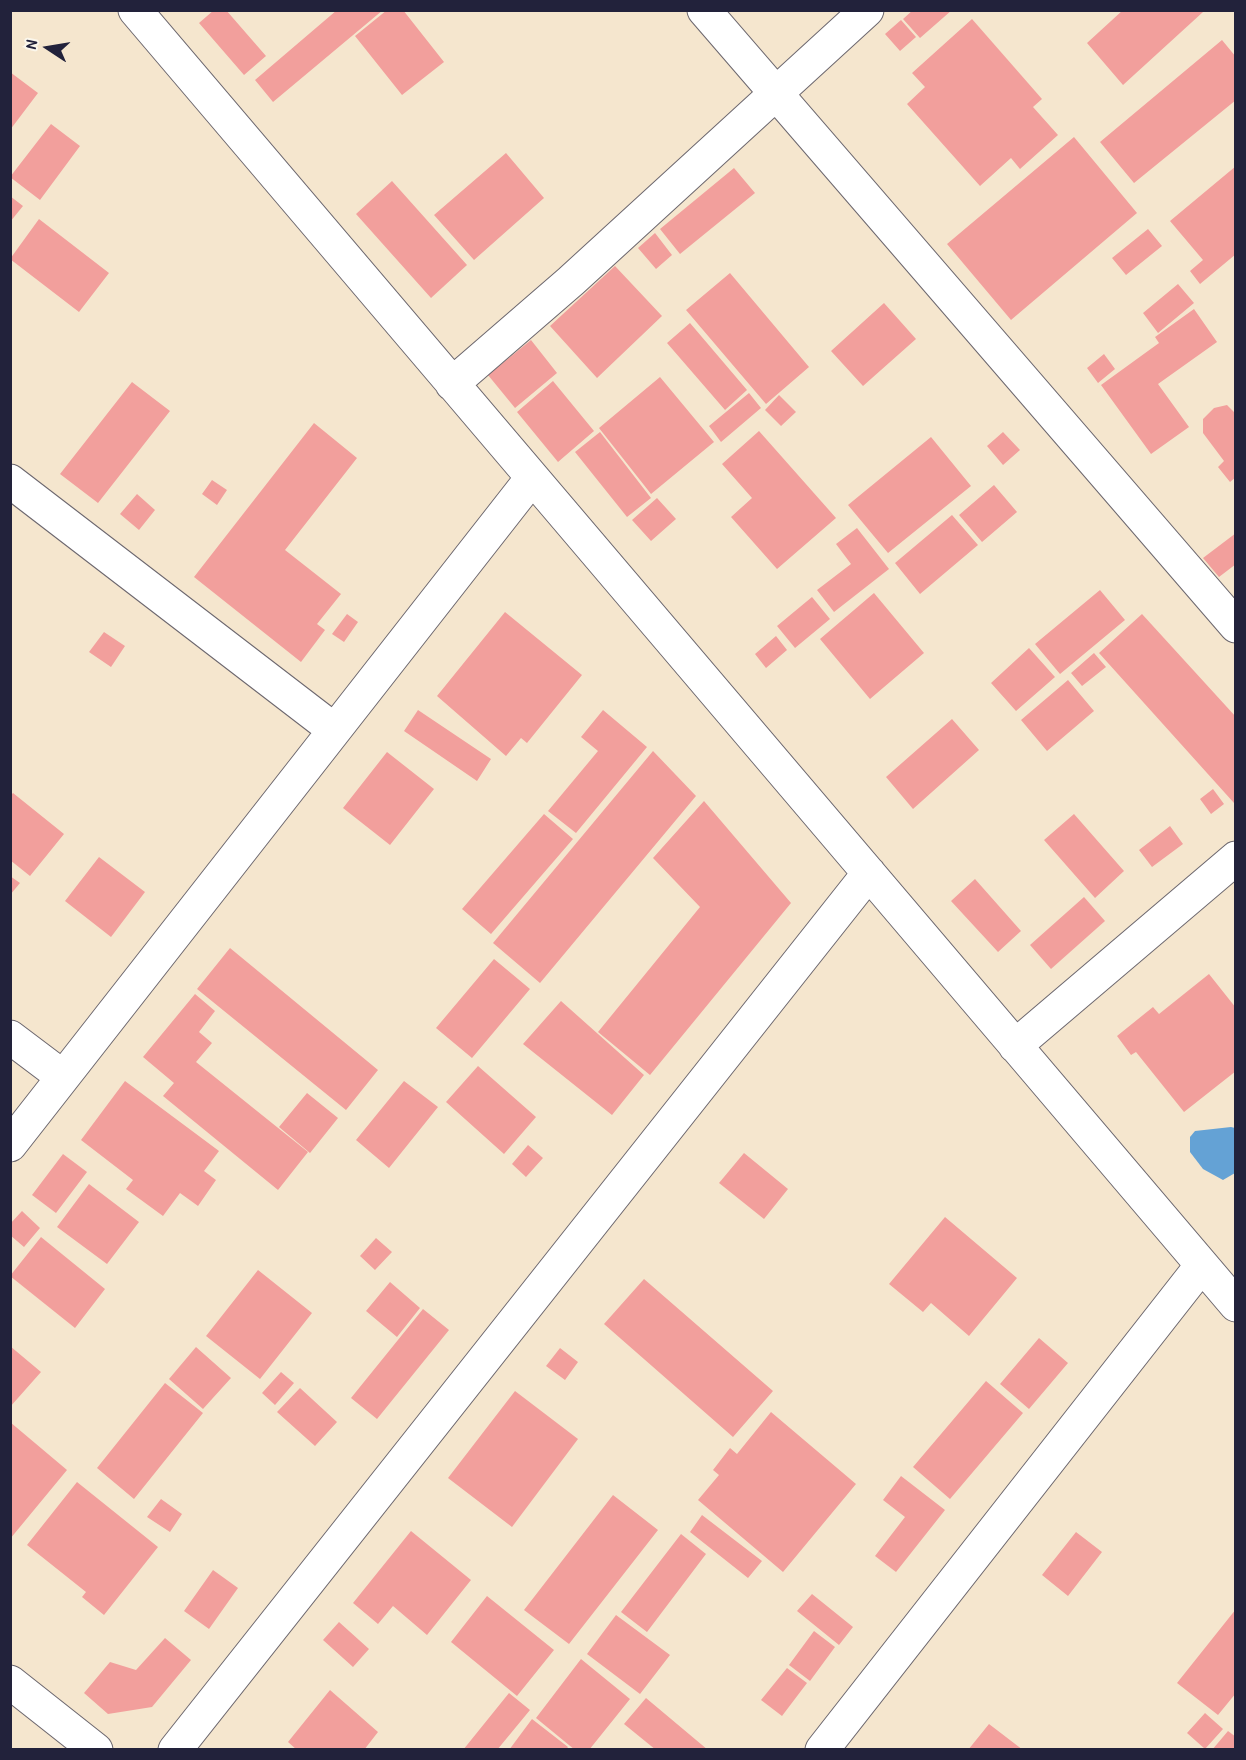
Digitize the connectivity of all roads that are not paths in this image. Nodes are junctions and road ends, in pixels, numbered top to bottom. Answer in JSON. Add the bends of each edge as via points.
{"nodes":[{"id":1,"x":135,"y":10,"type":"edge"},
{"id":2,"x":704,"y":10,"type":"edge"},
{"id":3,"x":867,"y":10,"type":"edge"},
{"id":4,"x":777,"y":95,"type":"junction"},
{"id":5,"x":452,"y":384,"type":"junction"},
{"id":6,"x":532,"y":478,"type":"junction"},
{"id":7,"x":10,"y":481,"type":"edge"},
{"id":8,"x":1236,"y":626,"type":"edge"},
{"id":9,"x":333,"y":729,"type":"junction"},
{"id":10,"x":1236,"y":858,"type":"edge"},
{"id":11,"x":868,"y":873,"type":"junction"},
{"id":12,"x":10,"y":1037,"type":"edge"},
{"id":13,"x":1015,"y":1046,"type":"junction"},
{"id":14,"x":63,"y":1077,"type":"junction"},
{"id":15,"x":10,"y":1145,"type":"edge"},
{"id":16,"x":1202,"y":1265,"type":"junction"},
{"id":17,"x":1236,"y":1305,"type":"edge"},
{"id":18,"x":10,"y":1682,"type":"edge"},
{"id":19,"x":96,"y":1749,"type":"edge"},
{"id":20,"x":175,"y":1749,"type":"edge"},
{"id":21,"x":822,"y":1749,"type":"edge"}],
"edges":[{"from":1,"to":5,"type":"street"},
{"from":2,"to":4,"type":"street"},
{"from":3,"to":4,"type":"street"},
{"from":4,"to":5,"type":"street"},
{"from":4,"to":8,"type":"street"},
{"from":5,"to":6,"type":"street"},
{"from":6,"to":9,"type":"street"},
{"from":6,"to":11,"type":"street"},
{"from":7,"to":9,"type":"street"},
{"from":9,"to":14,"type":"street"},
{"from":10,"to":13,"type":"street"},
{"from":11,"to":13,"type":"street"},
{"from":11,"to":20,"type":"street"},
{"from":12,"to":14,"type":"street"},
{"from":13,"to":16,"type":"street"},
{"from":14,"to":15,"type":"street"},
{"from":16,"to":17,"type":"street"},
{"from":16,"to":21,"type":"street"},
{"from":18,"to":19,"type":"street"}]}
